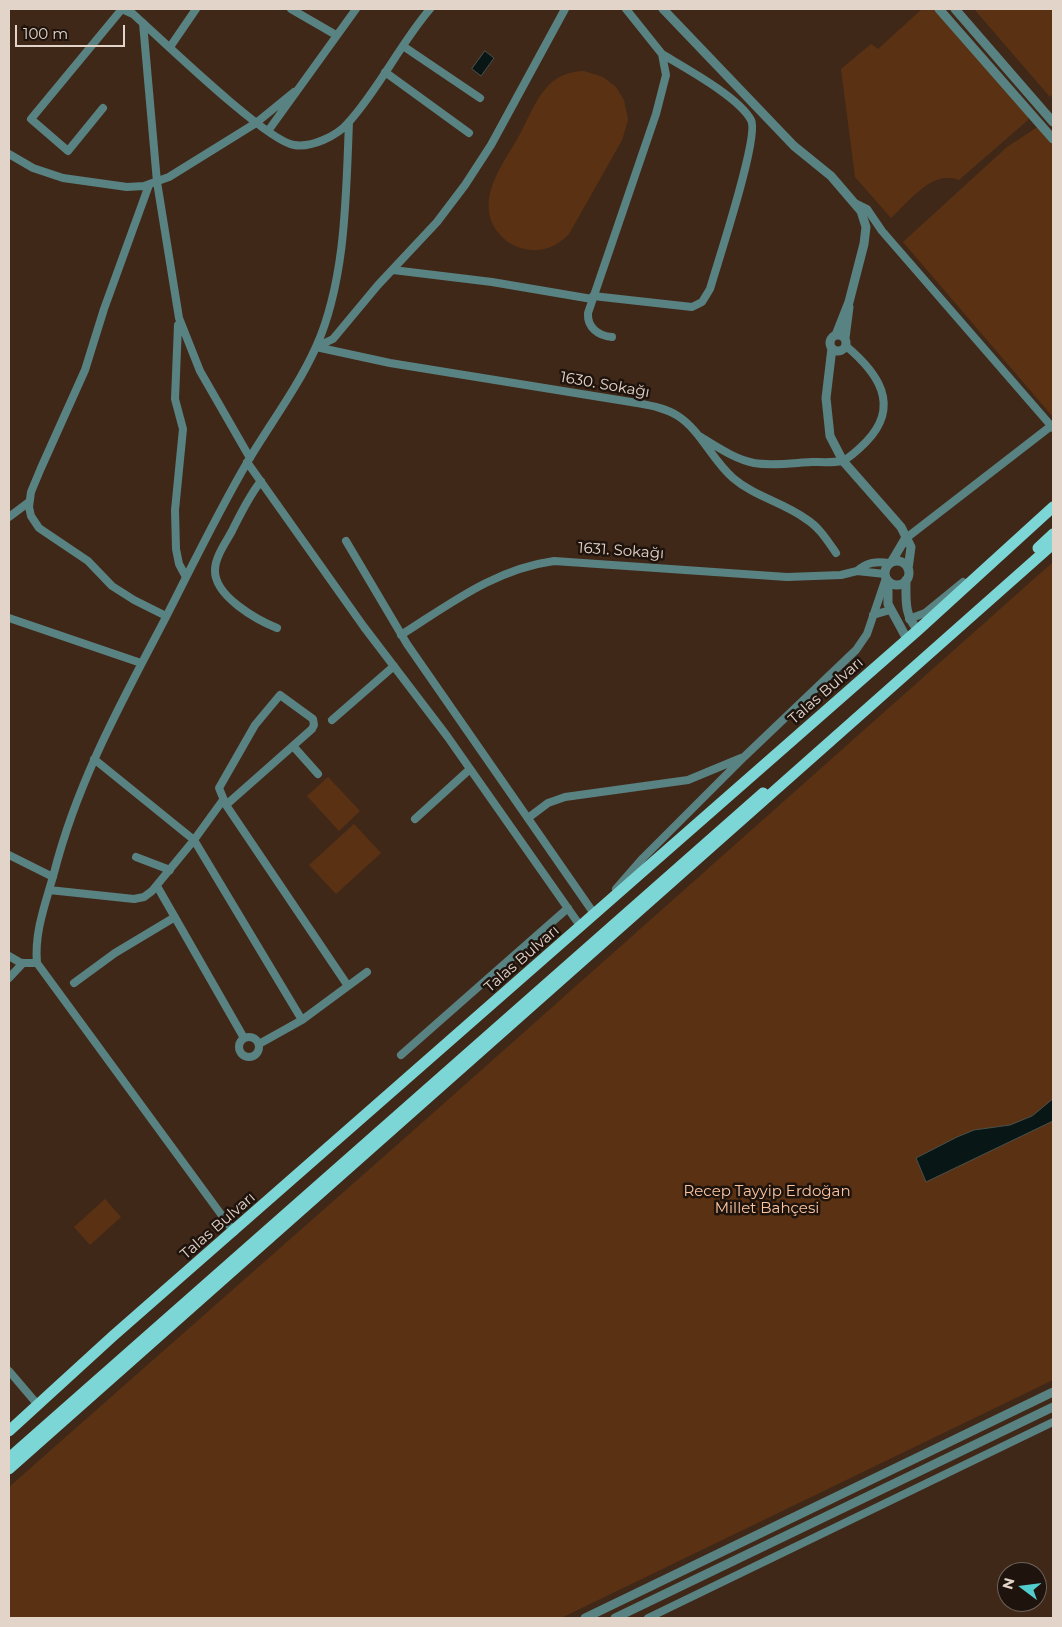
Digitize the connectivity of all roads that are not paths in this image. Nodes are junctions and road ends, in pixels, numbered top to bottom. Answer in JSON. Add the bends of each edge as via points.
{"nodes":[{"id":1,"x":196,"y":9,"type":"edge"},
{"id":2,"x":291,"y":9,"type":"edge"},
{"id":3,"x":356,"y":9,"type":"edge"},
{"id":4,"x":430,"y":9,"type":"edge"},
{"id":5,"x":565,"y":9,"type":"edge"},
{"id":6,"x":626,"y":9,"type":"edge"},
{"id":7,"x":664,"y":9,"type":"edge"},
{"id":8,"x":939,"y":9,"type":"edge"},
{"id":9,"x":955,"y":9,"type":"edge"},
{"id":10,"x":134,"y":11,"type":"edge"},
{"id":11,"x":143,"y":22,"type":"junction"},
{"id":12,"x":336,"y":35,"type":"junction"},
{"id":13,"x":403,"y":46,"type":"junction"},
{"id":14,"x":170,"y":47,"type":"junction"},
{"id":15,"x":662,"y":54,"type":"junction"},
{"id":16,"x":385,"y":72,"type":"junction"},
{"id":17,"x":294,"y":92,"type":"junction"},
{"id":18,"x":480,"y":98,"type":"dead end"},
{"id":19,"x":103,"y":108,"type":"dead end"},
{"id":20,"x":350,"y":122,"type":"junction"},
{"id":21,"x":1053,"y":122,"type":"edge"},
{"id":22,"x":256,"y":123,"type":"junction"},
{"id":23,"x":268,"y":131,"type":"junction"},
{"id":24,"x":469,"y":133,"type":"dead end"},
{"id":25,"x":1053,"y":139,"type":"edge"},
{"id":26,"x":9,"y":154,"type":"edge"},
{"id":27,"x":153,"y":184,"type":"junction"},
{"id":28,"x":856,"y":204,"type":"junction"},
{"id":29,"x":393,"y":270,"type":"junction"},
{"id":30,"x":593,"y":298,"type":"junction"},
{"id":31,"x":178,"y":318,"type":"junction"},
{"id":32,"x":612,"y":337,"type":"dead end"},
{"id":33,"x":840,"y":343,"type":"junction"},
{"id":34,"x":316,"y":347,"type":"junction"},
{"id":35,"x":1052,"y":427,"type":"edge"},
{"id":36,"x":697,"y":435,"type":"junction"},
{"id":37,"x":249,"y":460,"type":"junction"},
{"id":38,"x":843,"y":461,"type":"junction"},
{"id":39,"x":261,"y":481,"type":"junction"},
{"id":40,"x":29,"y":502,"type":"junction"},
{"id":41,"x":1053,"y":506,"type":"edge"},
{"id":42,"x":9,"y":517,"type":"edge"},
{"id":43,"x":1053,"y":534,"type":"edge"},
{"id":44,"x":905,"y":539,"type":"junction"},
{"id":45,"x":346,"y":541,"type":"dead end"},
{"id":46,"x":1053,"y":544,"type":"edge"},
{"id":47,"x":836,"y":552,"type":"dead end"},
{"id":48,"x":1003,"y":552,"type":"junction"},
{"id":49,"x":891,"y":562,"type":"junction"},
{"id":50,"x":908,"y":569,"type":"junction"},
{"id":51,"x":858,"y":571,"type":"junction"},
{"id":52,"x":186,"y":577,"type":"junction"},
{"id":53,"x":886,"y":578,"type":"junction"},
{"id":54,"x":906,"y":580,"type":"junction"},
{"id":55,"x":890,"y":610,"type":"junction"},
{"id":56,"x":873,"y":615,"type":"junction"},
{"id":57,"x":166,"y":616,"type":"junction"},
{"id":58,"x":9,"y":618,"type":"edge"},
{"id":59,"x":909,"y":619,"type":"junction"},
{"id":60,"x":278,"y":628,"type":"dead end"},
{"id":61,"x":918,"y":630,"type":"junction"},
{"id":62,"x":401,"y":635,"type":"junction"},
{"id":63,"x":907,"y":639,"type":"junction"},
{"id":64,"x":141,"y":664,"type":"junction"},
{"id":65,"x":394,"y":666,"type":"junction"},
{"id":66,"x":332,"y":720,"type":"dead end"},
{"id":67,"x":293,"y":746,"type":"junction"},
{"id":68,"x":745,"y":756,"type":"junction"},
{"id":69,"x":94,"y":759,"type":"junction"},
{"id":70,"x":470,"y":769,"type":"junction"},
{"id":71,"x":318,"y":774,"type":"dead end"},
{"id":72,"x":224,"y":802,"type":"junction"},
{"id":73,"x":528,"y":818,"type":"junction"},
{"id":74,"x":415,"y":819,"type":"dead end"},
{"id":75,"x":194,"y":840,"type":"junction"},
{"id":76,"x":9,"y":855,"type":"edge"},
{"id":77,"x":136,"y":857,"type":"dead end"},
{"id":78,"x":170,"y":870,"type":"junction"},
{"id":79,"x":53,"y":877,"type":"junction"},
{"id":80,"x":157,"y":886,"type":"junction"},
{"id":81,"x":49,"y":890,"type":"junction"},
{"id":82,"x":568,"y":908,"type":"junction"},
{"id":83,"x":595,"y":914,"type":"junction"},
{"id":84,"x":175,"y":916,"type":"junction"},
{"id":85,"x":581,"y":927,"type":"junction"},
{"id":86,"x":9,"y":956,"type":"edge"},
{"id":87,"x":38,"y":962,"type":"junction"},
{"id":88,"x":23,"y":963,"type":"junction"},
{"id":89,"x":367,"y":972,"type":"dead end"},
{"id":90,"x":9,"y":978,"type":"edge"},
{"id":91,"x":74,"y":983,"type":"dead end"},
{"id":92,"x":348,"y":986,"type":"junction"},
{"id":93,"x":302,"y":1020,"type":"junction"},
{"id":94,"x":244,"y":1038,"type":"junction"},
{"id":95,"x":259,"y":1044,"type":"junction"},
{"id":96,"x":401,"y":1055,"type":"dead end"},
{"id":97,"x":234,"y":1232,"type":"junction"},
{"id":98,"x":9,"y":1371,"type":"edge"},
{"id":99,"x":1053,"y":1392,"type":"edge"},
{"id":100,"x":38,"y":1405,"type":"junction"},
{"id":101,"x":1053,"y":1407,"type":"edge"},
{"id":102,"x":1053,"y":1422,"type":"edge"},
{"id":103,"x":9,"y":1431,"type":"edge"},
{"id":104,"x":9,"y":1458,"type":"edge"},
{"id":105,"x":9,"y":1469,"type":"edge"},
{"id":106,"x":585,"y":1618,"type":"edge"},
{"id":107,"x":615,"y":1618,"type":"edge"},
{"id":108,"x":648,"y":1618,"type":"edge"}],
"edges":[{"from":1,"to":14,"type":"street"},
{"from":2,"to":12,"type":"street"},
{"from":3,"to":12,"type":"street"},
{"from":4,"to":13,"type":"street"},
{"from":5,"to":29,"type":"street","via":[[479,166],[437,222]]},
{"from":6,"to":15,"type":"street"},
{"from":7,"to":28,"type":"street","via":[[794,146],[830,176]]},
{"from":8,"to":25,"type":"street"},
{"from":9,"to":21,"type":"street"},
{"from":10,"to":11,"type":"street"},
{"from":10,"to":19,"type":"street","via":[[122,10],[31,119],[68,150]]},
{"from":11,"to":14,"type":"street"},
{"from":11,"to":27,"type":"street"},
{"from":12,"to":17,"type":"street"},
{"from":13,"to":16,"type":"street"},
{"from":13,"to":18,"type":"street"},
{"from":14,"to":22,"type":"street"},
{"from":15,"to":30,"type":"street","via":[[666,75],[656,114]]},
{"from":15,"to":30,"type":"street","via":[[713,86],[750,118],[753,129],[739,190],[710,289],[698,305]]},
{"from":16,"to":20,"type":"street"},
{"from":16,"to":24,"type":"street"},
{"from":17,"to":22,"type":"street"},
{"from":17,"to":23,"type":"street"},
{"from":20,"to":23,"type":"street","via":[[336,134],[306,145],[288,144]]},
{"from":20,"to":34,"type":"street","via":[[344,223],[332,297]]},
{"from":22,"to":23,"type":"street"},
{"from":22,"to":27,"type":"street"},
{"from":26,"to":27,"type":"street","via":[[33,168],[64,178],[128,187]]},
{"from":27,"to":31,"type":"street"},
{"from":27,"to":40,"type":"street","via":[[104,309],[85,370]]},
{"from":28,"to":33,"type":"street","via":[[864,219],[866,234]]},
{"from":28,"to":35,"type":"street","via":[[866,209]]},
{"from":29,"to":30,"type":"street"},
{"from":29,"to":34,"type":"street","via":[[333,339]]},
{"from":30,"to":32,"type":"street","via":[[588,313],[589,323],[599,334]]},
{"from":31,"to":37,"type":"street","via":[[203,379]]},
{"from":31,"to":52,"type":"street","via":[[175,399],[183,429],[175,510],[176,549]]},
{"from":33,"to":38,"type":"street","via":[[826,398],[828,423]]},
{"from":33,"to":38,"type":"street","via":[[872,370],[880,385],[883,401],[879,422],[871,436]]},
{"from":34,"to":36,"type":"street","name":"1630. Sokağı","via":[[390,363],[662,408],[682,418]]},
{"from":34,"to":37,"type":"street"},
{"from":35,"to":44,"type":"street"},
{"from":36,"to":38,"type":"street","via":[[728,453],[754,462]]},
{"from":36,"to":47,"type":"street","name":"1630. Sokağı","via":[[734,479],[807,519]]},
{"from":37,"to":39,"type":"street"},
{"from":37,"to":52,"type":"street"},
{"from":38,"to":44,"type":"street","via":[[898,523]]},
{"from":39,"to":60,"type":"street","via":[[248,497],[217,561],[215,576],[239,606]]},
{"from":39,"to":65,"type":"street"},
{"from":40,"to":42,"type":"street"},
{"from":40,"to":57,"type":"street","via":[[31,516],[39,528],[88,561],[112,586]]},
{"from":41,"to":48,"type":"main road","name":"Talas Bulvarı"},
{"from":43,"to":104,"type":"main road"},
{"from":44,"to":49,"type":"street"},
{"from":44,"to":50,"type":"street","via":[[911,552]]},
{"from":45,"to":62,"type":"street"},
{"from":46,"to":105,"type":"main road"},
{"from":48,"to":59,"type":"street","via":[[925,613]]},
{"from":48,"to":61,"type":"main road","name":"Talas Bulvarı"},
{"from":49,"to":50,"type":"street","via":[[900,561]]},
{"from":49,"to":51,"type":"street","name":"1631. Sokağı","via":[[876,562]]},
{"from":49,"to":53,"type":"street"},
{"from":50,"to":54,"type":"street"},
{"from":51,"to":53,"type":"street","name":"1631. Sokağı"},
{"from":51,"to":62,"type":"street","name":"1631. Sokağı","via":[[791,577],[567,561],[540,563],[484,583]]},
{"from":52,"to":57,"type":"street"},
{"from":53,"to":54,"type":"street","via":[[900,584]]},
{"from":53,"to":55,"type":"street"},
{"from":53,"to":56,"type":"street"},
{"from":54,"to":59,"type":"street"},
{"from":55,"to":56,"type":"street"},
{"from":55,"to":63,"type":"street"},
{"from":56,"to":68,"type":"street","via":[[856,650]]},
{"from":57,"to":64,"type":"street"},
{"from":58,"to":64,"type":"street"},
{"from":59,"to":61,"type":"street"},
{"from":61,"to":63,"type":"main road","name":"Talas Bulvarı"},
{"from":62,"to":73,"type":"street"},
{"from":63,"to":83,"type":"main road","name":"Talas Bulvarı"},
{"from":64,"to":69,"type":"street"},
{"from":65,"to":66,"type":"street"},
{"from":65,"to":70,"type":"street"},
{"from":67,"to":71,"type":"street"},
{"from":67,"to":72,"type":"street"},
{"from":67,"to":72,"type":"street","via":[[313,728],[314,722],[280,695],[255,725],[219,788]]},
{"from":68,"to":73,"type":"street","via":[[688,780],[565,797],[548,803]]},
{"from":68,"to":83,"type":"street","via":[[643,858]]},
{"from":69,"to":75,"type":"street"},
{"from":69,"to":79,"type":"street","via":[[71,814]]},
{"from":70,"to":74,"type":"street"},
{"from":70,"to":82,"type":"street"},
{"from":72,"to":75,"type":"street"},
{"from":72,"to":92,"type":"street"},
{"from":73,"to":83,"type":"street"},
{"from":75,"to":78,"type":"street"},
{"from":75,"to":93,"type":"street"},
{"from":76,"to":79,"type":"street"},
{"from":77,"to":78,"type":"street"},
{"from":78,"to":80,"type":"street"},
{"from":79,"to":81,"type":"street"},
{"from":80,"to":81,"type":"street","via":[[148,895],[134,899]]},
{"from":80,"to":84,"type":"street"},
{"from":81,"to":87,"type":"street","via":[[38,934]]},
{"from":82,"to":85,"type":"street"},
{"from":82,"to":96,"type":"street"},
{"from":83,"to":85,"type":"main road","name":"Talas Bulvarı"},
{"from":84,"to":91,"type":"street"},
{"from":84,"to":94,"type":"street"},
{"from":85,"to":97,"type":"main road","name":"Talas Bulvarı"},
{"from":86,"to":88,"type":"street"},
{"from":87,"to":88,"type":"street"},
{"from":87,"to":97,"type":"street"},
{"from":88,"to":90,"type":"street"},
{"from":89,"to":92,"type":"street"},
{"from":92,"to":93,"type":"street"},
{"from":93,"to":95,"type":"street"},
{"from":94,"to":95,"type":"street","via":[[253,1037]]},
{"from":94,"to":95,"type":"street","via":[[240,1050],[247,1057],[257,1054]]},
{"from":97,"to":100,"type":"main road","name":"Talas Bulvarı"},
{"from":98,"to":100,"type":"street"},
{"from":99,"to":106,"type":"street"},
{"from":100,"to":103,"type":"main road","name":"Talas Bulvarı"},
{"from":101,"to":107,"type":"street"},
{"from":102,"to":108,"type":"street"}]}
